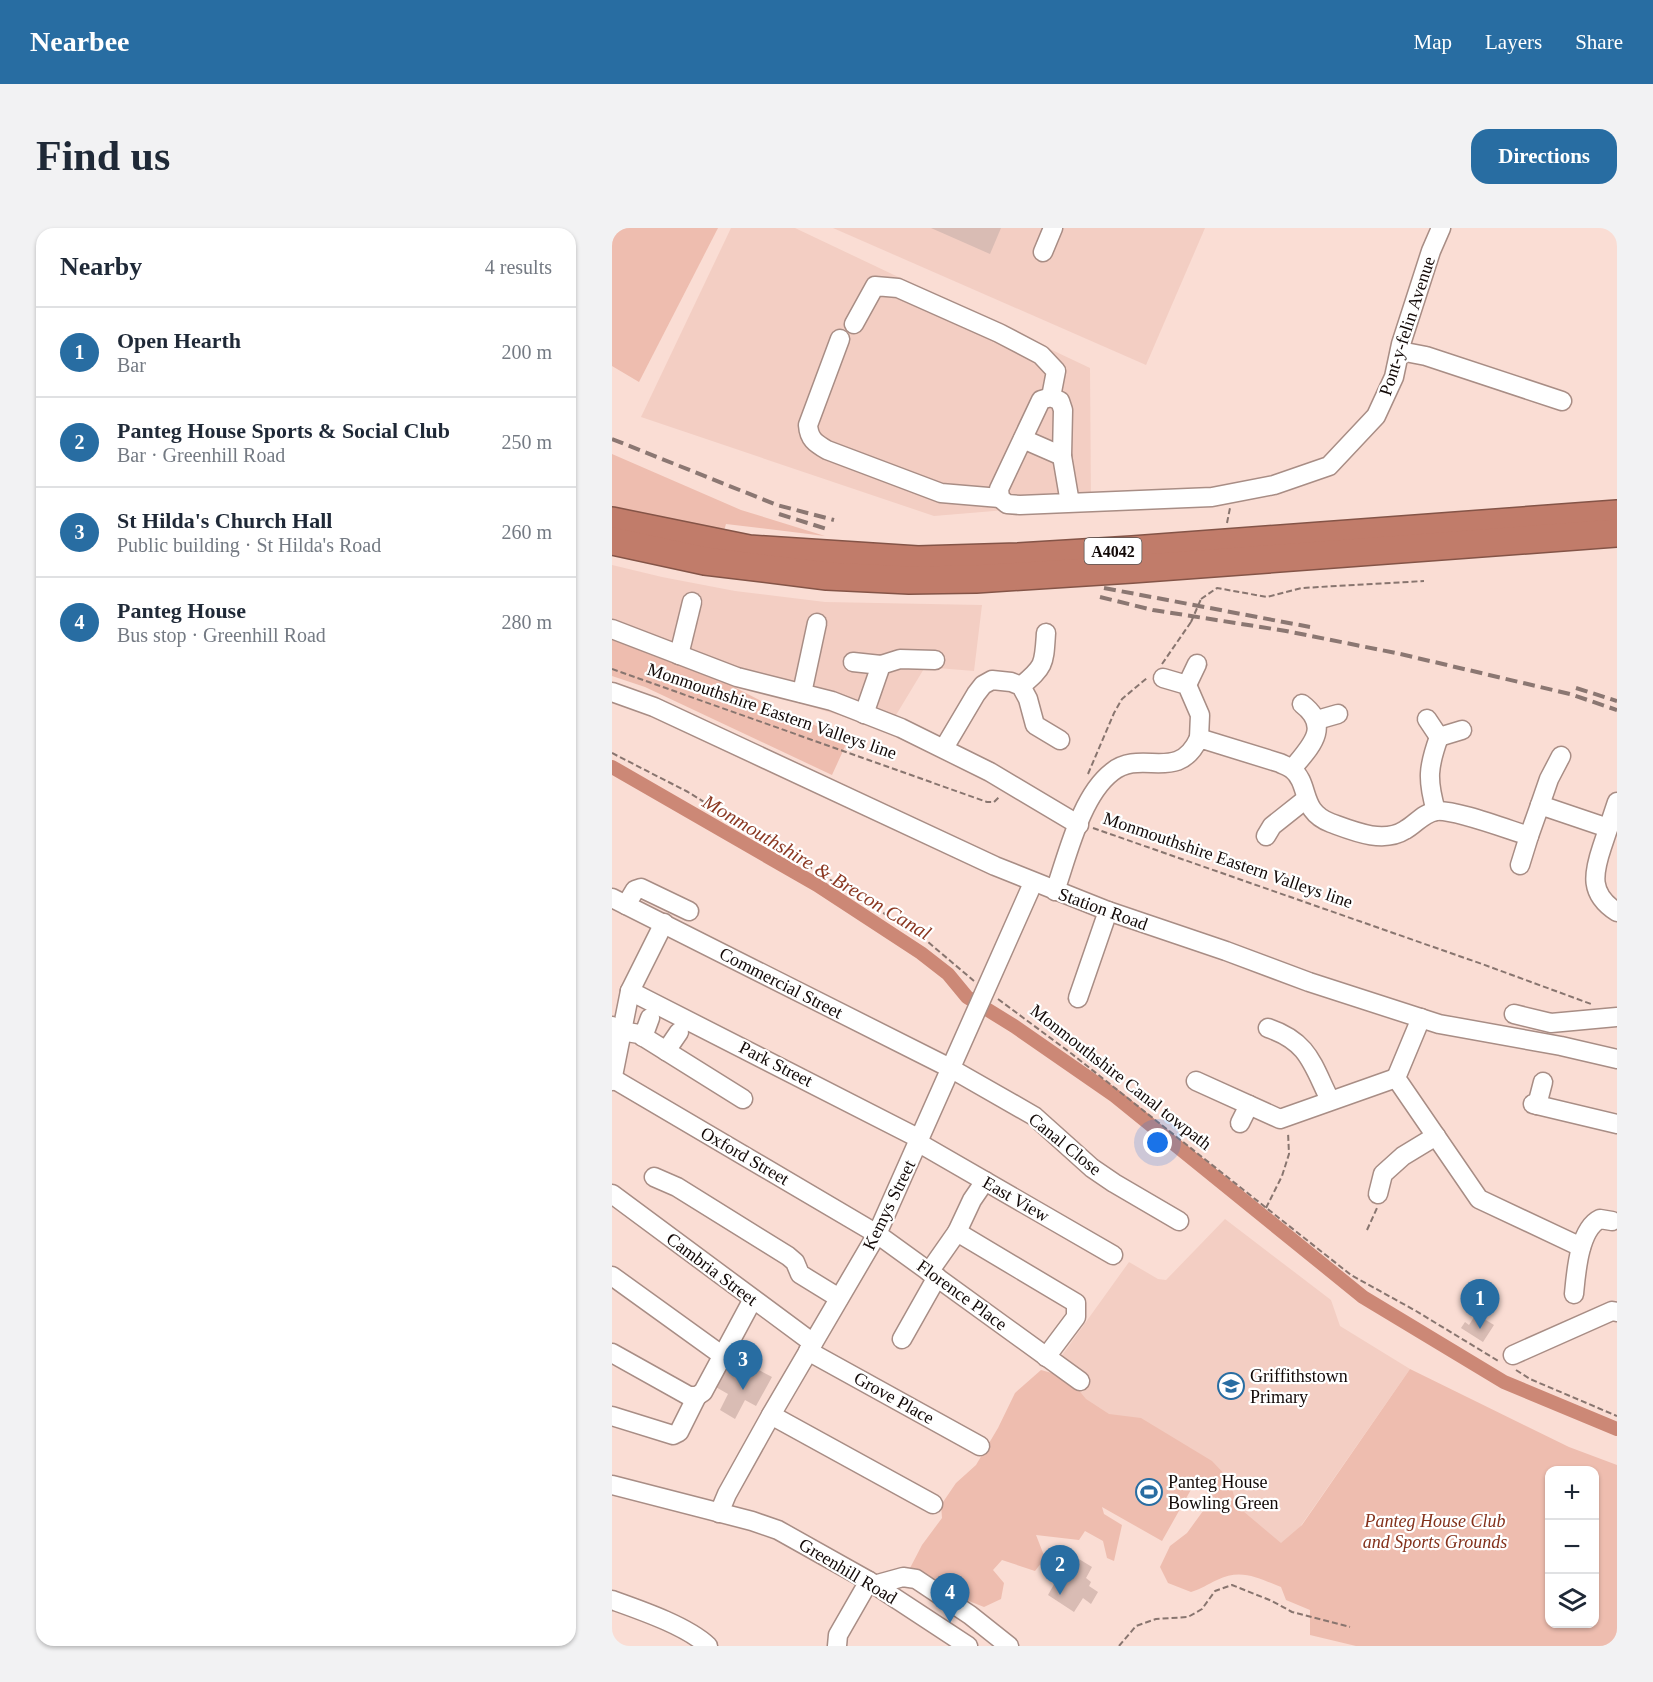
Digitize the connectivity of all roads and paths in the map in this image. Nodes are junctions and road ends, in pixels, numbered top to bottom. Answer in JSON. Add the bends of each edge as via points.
{"nodes":[{"id":1,"x":1053,"y":228,"type":"edge"},
{"id":2,"x":1441,"y":228,"type":"edge"},
{"id":3,"x":1043,"y":252,"type":"dead end"},
{"id":4,"x":854,"y":324,"type":"dead end"},
{"id":5,"x":840,"y":339,"type":"dead end"},
{"id":6,"x":1400,"y":351,"type":"junction"},
{"id":7,"x":1051,"y":397,"type":"junction"},
{"id":8,"x":1562,"y":401,"type":"dead end"},
{"id":9,"x":1023,"y":439,"type":"junction"},
{"id":10,"x":1062,"y":456,"type":"junction"},
{"id":11,"x":1000,"y":498,"type":"junction"},
{"id":12,"x":1070,"y":503,"type":"junction"},
{"id":13,"x":1617,"y":514,"type":"edge"},
{"id":14,"x":612,"y":521,"type":"edge"},
{"id":15,"x":1617,"y":533,"type":"edge"},
{"id":16,"x":612,"y":541,"type":"edge"},
{"id":17,"x":1424,"y":581,"type":"dead end"},
{"id":18,"x":692,"y":602,"type":"dead end"},
{"id":19,"x":817,"y":623,"type":"dead end"},
{"id":20,"x":612,"y":629,"type":"edge"},
{"id":21,"x":1046,"y":633,"type":"dead end"},
{"id":22,"x":679,"y":655,"type":"junction"},
{"id":23,"x":935,"y":660,"type":"dead end"},
{"id":24,"x":853,"y":662,"type":"dead end"},
{"id":25,"x":1197,"y":664,"type":"dead end"},
{"id":26,"x":881,"y":665,"type":"junction"},
{"id":27,"x":612,"y":669,"type":"edge"},
{"id":28,"x":1157,"y":675,"type":"junction"},
{"id":29,"x":1021,"y":686,"type":"junction"},
{"id":30,"x":1187,"y":686,"type":"junction"},
{"id":31,"x":612,"y":692,"type":"edge"},
{"id":32,"x":802,"y":693,"type":"junction"},
{"id":33,"x":1302,"y":704,"type":"dead end"},
{"id":34,"x":864,"y":714,"type":"junction"},
{"id":35,"x":1338,"y":714,"type":"dead end"},
{"id":36,"x":1427,"y":719,"type":"dead end"},
{"id":37,"x":1317,"y":720,"type":"junction"},
{"id":38,"x":1462,"y":730,"type":"dead end"},
{"id":39,"x":1439,"y":737,"type":"junction"},
{"id":40,"x":1199,"y":738,"type":"junction"},
{"id":41,"x":1060,"y":740,"type":"dead end"},
{"id":42,"x":944,"y":748,"type":"junction"},
{"id":43,"x":612,"y":753,"type":"edge"},
{"id":44,"x":1554,"y":757,"type":"dead end"},
{"id":45,"x":1292,"y":769,"type":"junction"},
{"id":46,"x":1009,"y":783,"type":"junction"},
{"id":47,"x":1086,"y":795,"type":"junction"},
{"id":48,"x":1306,"y":799,"type":"junction"},
{"id":49,"x":1617,"y":802,"type":"edge"},
{"id":50,"x":1540,"y":805,"type":"junction"},
{"id":51,"x":1436,"y":812,"type":"junction"},
{"id":52,"x":1085,"y":826,"type":"junction"},
{"id":53,"x":1608,"y":828,"type":"junction"},
{"id":54,"x":1266,"y":836,"type":"dead end"},
{"id":55,"x":1529,"y":837,"type":"junction"},
{"id":56,"x":1520,"y":865,"type":"dead end"},
{"id":57,"x":1033,"y":883,"type":"junction"},
{"id":58,"x":1055,"y":891,"type":"junction"},
{"id":59,"x":619,"y":902,"type":"edge"},
{"id":60,"x":689,"y":911,"type":"dead end"},
{"id":61,"x":1108,"y":911,"type":"junction"},
{"id":62,"x":1617,"y":912,"type":"edge"},
{"id":63,"x":664,"y":923,"type":"junction"},
{"id":64,"x":630,"y":991,"type":"junction"},
{"id":65,"x":985,"y":992,"type":"junction"},
{"id":66,"x":1078,"y":998,"type":"dead end"},
{"id":67,"x":1599,"y":1006,"type":"dead end"},
{"id":68,"x":1514,"y":1014,"type":"dead end"},
{"id":69,"x":1617,"y":1017,"type":"edge"},
{"id":70,"x":651,"y":1018,"type":"dead end"},
{"id":71,"x":1421,"y":1018,"type":"junction"},
{"id":72,"x":1268,"y":1028,"type":"dead end"},
{"id":73,"x":616,"y":1029,"type":"edge"},
{"id":74,"x":679,"y":1032,"type":"dead end"},
{"id":75,"x":643,"y":1037,"type":"junction"},
{"id":76,"x":666,"y":1051,"type":"junction"},
{"id":77,"x":1617,"y":1059,"type":"edge"},
{"id":78,"x":950,"y":1068,"type":"junction"},
{"id":79,"x":1396,"y":1078,"type":"junction"},
{"id":80,"x":612,"y":1079,"type":"edge"},
{"id":81,"x":1196,"y":1081,"type":"dead end"},
{"id":82,"x":1543,"y":1082,"type":"dead end"},
{"id":83,"x":743,"y":1099,"type":"dead end"},
{"id":84,"x":1330,"y":1100,"type":"junction"},
{"id":85,"x":1249,"y":1105,"type":"junction"},
{"id":86,"x":1284,"y":1117,"type":"junction"},
{"id":87,"x":1240,"y":1124,"type":"dead end"},
{"id":88,"x":1617,"y":1124,"type":"edge"},
{"id":89,"x":1436,"y":1136,"type":"junction"},
{"id":90,"x":920,"y":1141,"type":"junction"},
{"id":91,"x":654,"y":1178,"type":"dead end"},
{"id":92,"x":985,"y":1181,"type":"junction"},
{"id":93,"x":612,"y":1194,"type":"edge"},
{"id":94,"x":1378,"y":1194,"type":"joint"},
{"id":95,"x":1266,"y":1208,"type":"junction"},
{"id":96,"x":1179,"y":1221,"type":"dead end"},
{"id":97,"x":1612,"y":1221,"type":"dead end"},
{"id":98,"x":1367,"y":1230,"type":"dead end"},
{"id":99,"x":957,"y":1232,"type":"junction"},
{"id":100,"x":877,"y":1234,"type":"junction"},
{"id":101,"x":1581,"y":1247,"type":"junction"},
{"id":102,"x":1113,"y":1255,"type":"dead end"},
{"id":103,"x":933,"y":1274,"type":"junction"},
{"id":104,"x":612,"y":1276,"type":"edge"},
{"id":105,"x":1574,"y":1294,"type":"dead end"},
{"id":106,"x":839,"y":1298,"type":"junction"},
{"id":107,"x":753,"y":1299,"type":"junction"},
{"id":108,"x":1617,"y":1312,"type":"edge"},
{"id":109,"x":902,"y":1339,"type":"dead end"},
{"id":110,"x":810,"y":1347,"type":"junction"},
{"id":111,"x":612,"y":1353,"type":"edge"},
{"id":112,"x":723,"y":1356,"type":"junction"},
{"id":113,"x":1046,"y":1357,"type":"junction"},
{"id":114,"x":1510,"y":1362,"type":"junction"},
{"id":115,"x":1080,"y":1381,"type":"dead end"},
{"id":116,"x":697,"y":1396,"type":"junction"},
{"id":117,"x":771,"y":1415,"type":"junction"},
{"id":118,"x":612,"y":1416,"type":"edge"},
{"id":119,"x":1617,"y":1416,"type":"edge"},
{"id":120,"x":980,"y":1446,"type":"dead end"},
{"id":121,"x":612,"y":1485,"type":"edge"},
{"id":122,"x":933,"y":1504,"type":"dead end"},
{"id":123,"x":720,"y":1514,"type":"junction"},
{"id":124,"x":872,"y":1583,"type":"junction"},
{"id":125,"x":612,"y":1600,"type":"edge"},
{"id":126,"x":1350,"y":1627,"type":"dead end"},
{"id":127,"x":708,"y":1646,"type":"edge"},
{"id":128,"x":837,"y":1646,"type":"edge"},
{"id":129,"x":968,"y":1646,"type":"edge"},
{"id":130,"x":1009,"y":1646,"type":"edge"},
{"id":131,"x":1119,"y":1646,"type":"edge"}],
"edges":[{"from":1,"to":3,"type":"street"},
{"from":2,"to":6,"type":"street","name":"Pont-y-felin Avenue"},
{"from":4,"to":7,"type":"street","via":[[875,286],[898,288],[1041,355],[1056,371]]},
{"from":5,"to":11,"type":"street","name":"Pont-y-felin Avenue","via":[[808,425],[808,435],[814,442],[941,493]]},
{"from":6,"to":8,"type":"street"},
{"from":6,"to":12,"type":"street","name":"Pont-y-felin Avenue","via":[[1394,377],[1376,416],[1329,466],[1274,485],[1212,497]]},
{"from":7,"to":9,"type":"street","via":[[1041,400]]},
{"from":7,"to":10,"type":"street","via":[[1060,401],[1063,410]]},
{"from":9,"to":10,"type":"street"},
{"from":9,"to":11,"type":"street","via":[[999,489]]},
{"from":10,"to":12,"type":"street"},
{"from":11,"to":12,"type":"street","name":"Pont-y-felin Avenue","via":[[1007,504],[1020,505]]},
{"from":13,"to":14,"type":"highway","number":"A4042","via":[[1132,550],[918,560],[749,549]]},
{"from":15,"to":16,"type":"highway","number":"A4042","via":[[1132,569],[909,580],[827,576],[705,561]]},
{"from":17,"to":28,"type":"path","bridge":true,"via":[[1302,588],[1267,597],[1217,588],[1201,599]]},
{"from":18,"to":22,"type":"street"},
{"from":19,"to":32,"type":"street"},
{"from":20,"to":22,"type":"street"},
{"from":21,"to":29,"type":"street","via":[[1043,664]]},
{"from":22,"to":32,"type":"street","via":[[737,677]]},
{"from":23,"to":26,"type":"street","via":[[900,659]]},
{"from":24,"to":26,"type":"street"},
{"from":25,"to":30,"type":"street"},
{"from":26,"to":34,"type":"street"},
{"from":27,"to":46,"type":"path","name":"Monmouthshire Eastern Valleys line","via":[[987,802],[994,802]]},
{"from":28,"to":30,"type":"street"},
{"from":28,"to":47,"type":"path","via":[[1122,699],[1114,712],[1086,781]]},
{"from":29,"to":41,"type":"street","via":[[1035,725]]},
{"from":29,"to":42,"type":"street","via":[[1000,680],[983,685]]},
{"from":30,"to":40,"type":"street","via":[[1200,715]]},
{"from":31,"to":57,"type":"street","name":"Station Road","via":[[654,707]]},
{"from":32,"to":34,"type":"street"},
{"from":33,"to":37,"type":"street"},
{"from":34,"to":42,"type":"street"},
{"from":35,"to":37,"type":"street"},
{"from":36,"to":39,"type":"street"},
{"from":37,"to":45,"type":"street","via":[[1316,735]]},
{"from":38,"to":39,"type":"street"},
{"from":39,"to":51,"type":"street","via":[[1429,769]]},
{"from":40,"to":45,"type":"street"},
{"from":40,"to":47,"type":"street","via":[[1183,759],[1127,765],[1113,771]]},
{"from":42,"to":46,"type":"street"},
{"from":43,"to":65,"type":"path","name":"Monmouthshire Canal towpath","via":[[688,792],[871,905],[928,942]]},
{"from":44,"to":50,"type":"street"},
{"from":45,"to":48,"type":"street","via":[[1300,779]]},
{"from":46,"to":52,"type":"street"},
{"from":47,"to":52,"type":"street"},
{"from":48,"to":51,"type":"street","via":[[1317,815],[1329,822],[1378,836],[1399,834],[1423,816]]},
{"from":48,"to":54,"type":"street","via":[[1272,826]]},
{"from":49,"to":53,"type":"street"},
{"from":50,"to":53,"type":"street"},
{"from":50,"to":55,"type":"street"},
{"from":51,"to":55,"type":"street","via":[[1451,812]]},
{"from":52,"to":58,"type":"street"},
{"from":52,"to":67,"type":"path","name":"Monmouthshire Eastern Valleys line"},
{"from":53,"to":62,"type":"street","via":[[1594,872],[1602,900]]},
{"from":55,"to":56,"type":"street"},
{"from":57,"to":58,"type":"street","name":"Station Road"},
{"from":57,"to":65,"type":"street","name":"Kemys Street"},
{"from":58,"to":61,"type":"street","name":"Station Road"},
{"from":59,"to":60,"type":"street","via":[[641,888]]},
{"from":59,"to":63,"type":"street","name":"Commercial Street"},
{"from":61,"to":66,"type":"street"},
{"from":61,"to":71,"type":"street","name":"Station Road"},
{"from":63,"to":64,"type":"street"},
{"from":63,"to":78,"type":"street","name":"Commercial Street"},
{"from":64,"to":73,"type":"street"},
{"from":64,"to":90,"type":"street","name":"Park Street"},
{"from":65,"to":78,"type":"street","name":"Kemys Street"},
{"from":65,"to":95,"type":"path","name":"Monmouthshire Canal towpath","via":[[1072,1054]]},
{"from":68,"to":69,"type":"street","via":[[1551,1023]]},
{"from":70,"to":75,"type":"street"},
{"from":71,"to":77,"type":"street","name":"Station Road"},
{"from":71,"to":79,"type":"street"},
{"from":72,"to":84,"type":"street","via":[[1288,1027],[1305,1050]]},
{"from":73,"to":75,"type":"street"},
{"from":73,"to":80,"type":"street"},
{"from":74,"to":76,"type":"street"},
{"from":75,"to":76,"type":"street"},
{"from":76,"to":83,"type":"street","via":[[730,1081]]},
{"from":78,"to":90,"type":"street","name":"Kemys Street"},
{"from":78,"to":96,"type":"street","name":"Canal Close","via":[[1034,1116],[1092,1168]]},
{"from":79,"to":84,"type":"street"},
{"from":79,"to":89,"type":"street"},
{"from":80,"to":100,"type":"street","name":"Oxford Street"},
{"from":81,"to":85,"type":"street"},
{"from":82,"to":88,"type":"street","via":[[1535,1105]]},
{"from":84,"to":86,"type":"street"},
{"from":85,"to":86,"type":"street","via":[[1280,1119]]},
{"from":85,"to":87,"type":"street"},
{"from":86,"to":95,"type":"path","via":[[1289,1154]]},
{"from":89,"to":94,"type":"street","via":[[1377,1171]]},
{"from":89,"to":101,"type":"street","via":[[1479,1199]]},
{"from":90,"to":92,"type":"street","name":"East View"},
{"from":90,"to":100,"type":"street","name":"Kemys Street"},
{"from":91,"to":106,"type":"street","via":[[677,1187],[788,1256],[800,1274]]},
{"from":92,"to":99,"type":"street"},
{"from":92,"to":102,"type":"street","name":"East View"},
{"from":93,"to":107,"type":"street","name":"Cambria Street"},
{"from":94,"to":98,"type":"path","via":[[1379,1203]]},
{"from":95,"to":114,"type":"path","name":"Monmouthshire Canal towpath","via":[[1351,1275]]},
{"from":97,"to":101,"type":"street","via":[[1597,1220]]},
{"from":99,"to":103,"type":"street"},
{"from":99,"to":113,"type":"street","via":[[1076,1303],[1076,1317]]},
{"from":100,"to":103,"type":"street","name":"Florence Place"},
{"from":100,"to":106,"type":"street","name":"Kemys Street"},
{"from":101,"to":105,"type":"street"},
{"from":103,"to":109,"type":"street"},
{"from":103,"to":113,"type":"street","name":"Florence Place"},
{"from":104,"to":112,"type":"street"},
{"from":106,"to":110,"type":"street","name":"Kemys Street"},
{"from":107,"to":110,"type":"street","name":"Cambria Street"},
{"from":107,"to":112,"type":"street"},
{"from":108,"to":114,"type":"street","via":[[1612,1311]]},
{"from":110,"to":117,"type":"street","name":"Kemys Street"},
{"from":110,"to":120,"type":"street","name":"Grove Place"},
{"from":111,"to":116,"type":"street","via":[[689,1396]]},
{"from":112,"to":116,"type":"street"},
{"from":113,"to":115,"type":"street","name":"Florence Place"},
{"from":114,"to":119,"type":"path","name":"Monmouthshire Canal towpath","via":[[1530,1379]]},
{"from":116,"to":118,"type":"street","via":[[679,1432],[673,1435]]},
{"from":117,"to":122,"type":"street"},
{"from":117,"to":123,"type":"street","name":"Kemys Street"},
{"from":121,"to":123,"type":"street","name":"Greenhill Road"},
{"from":123,"to":124,"type":"street","name":"Greenhill Road","via":[[778,1530]]},
{"from":124,"to":128,"type":"street","via":[[838,1635]]},
{"from":124,"to":129,"type":"street","name":"Greenhill Road"},
{"from":124,"to":130,"type":"street","via":[[903,1577],[916,1579]]},
{"from":125,"to":127,"type":"street","via":[[661,1620]]},
{"from":126,"to":131,"type":"path","via":[[1292,1612],[1232,1585],[1215,1591],[1202,1609],[1188,1617],[1156,1619],[1136,1626]]}]}
